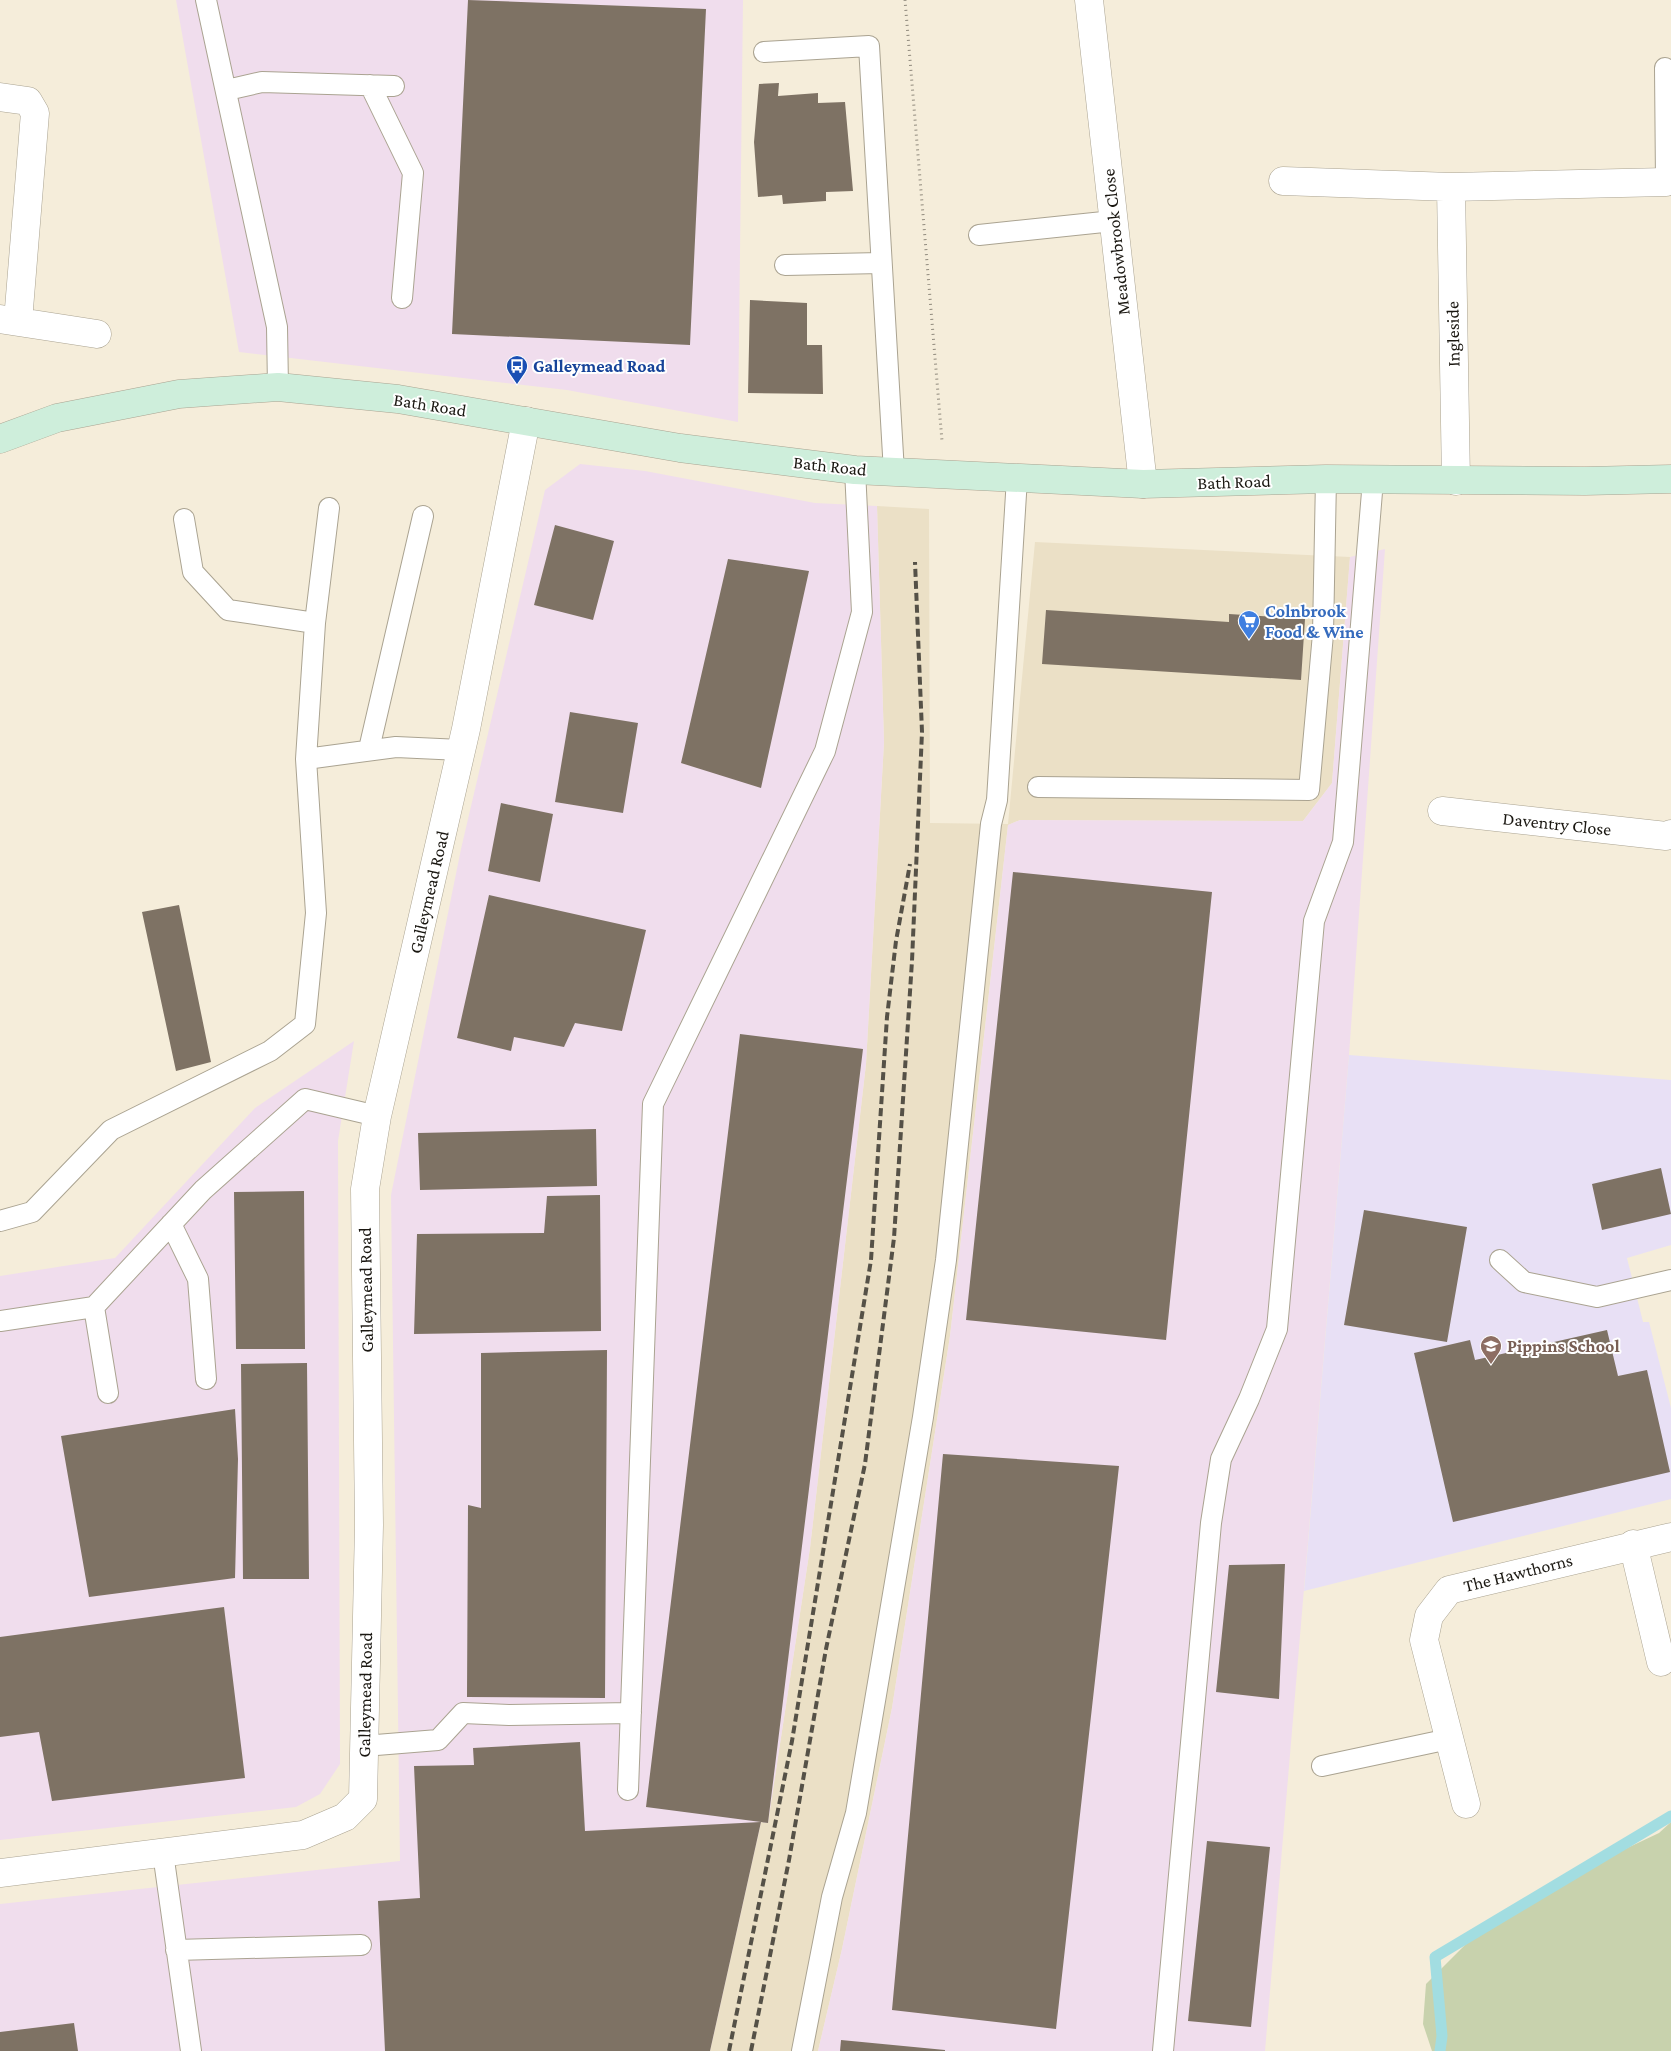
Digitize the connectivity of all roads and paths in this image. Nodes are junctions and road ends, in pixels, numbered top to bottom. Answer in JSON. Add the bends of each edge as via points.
{"nodes":[{"id":1,"x":206,"y":0,"type":"edge"},
{"id":2,"x":905,"y":0,"type":"edge"},
{"id":3,"x":1089,"y":0,"type":"edge"},
{"id":4,"x":764,"y":52,"type":"dead end"},
{"id":5,"x":1665,"y":68,"type":"dead end"},
{"id":6,"x":370,"y":85,"type":"junction"},
{"id":7,"x":394,"y":86,"type":"dead end"},
{"id":8,"x":227,"y":90,"type":"junction"},
{"id":9,"x":0,"y":97,"type":"edge"},
{"id":10,"x":1283,"y":181,"type":"dead end"},
{"id":11,"x":1666,"y":182,"type":"joint"},
{"id":12,"x":1451,"y":187,"type":"junction"},
{"id":13,"x":1113,"y":221,"type":"junction"},
{"id":14,"x":979,"y":235,"type":"dead end"},
{"id":15,"x":881,"y":263,"type":"junction"},
{"id":16,"x":785,"y":265,"type":"dead end"},
{"id":17,"x":402,"y":298,"type":"dead end"},
{"id":18,"x":9,"y":320,"type":"edge"},
{"id":19,"x":97,"y":334,"type":"dead end"},
{"id":20,"x":278,"y":387,"type":"junction"},
{"id":21,"x":526,"y":421,"type":"junction"},
{"id":22,"x":0,"y":439,"type":"edge"},
{"id":23,"x":856,"y":470,"type":"junction"},
{"id":24,"x":894,"y":472,"type":"junction"},
{"id":25,"x":944,"y":474,"type":"junction"},
{"id":26,"x":1017,"y":478,"type":"junction"},
{"id":27,"x":1326,"y":479,"type":"junction"},
{"id":28,"x":1671,"y":479,"type":"edge"},
{"id":29,"x":1373,"y":480,"type":"junction"},
{"id":30,"x":1456,"y":481,"type":"junction"},
{"id":31,"x":1143,"y":484,"type":"junction"},
{"id":32,"x":329,"y":508,"type":"dead end"},
{"id":33,"x":423,"y":516,"type":"dead end"},
{"id":34,"x":184,"y":519,"type":"dead end"},
{"id":35,"x":315,"y":623,"type":"junction"},
{"id":36,"x":369,"y":749,"type":"junction"},
{"id":37,"x":461,"y":750,"type":"junction"},
{"id":38,"x":306,"y":759,"type":"junction"},
{"id":39,"x":1038,"y":787,"type":"dead end"},
{"id":40,"x":1442,"y":811,"type":"dead end"},
{"id":41,"x":1671,"y":834,"type":"edge"},
{"id":42,"x":378,"y":1116,"type":"junction"},
{"id":43,"x":0,"y":1221,"type":"edge"},
{"id":44,"x":171,"y":1224,"type":"junction"},
{"id":45,"x":1500,"y":1260,"type":"dead end"},
{"id":46,"x":1671,"y":1280,"type":"edge"},
{"id":47,"x":94,"y":1307,"type":"junction"},
{"id":48,"x":0,"y":1322,"type":"edge"},
{"id":49,"x":206,"y":1379,"type":"dead end"},
{"id":50,"x":108,"y":1393,"type":"dead end"},
{"id":51,"x":1671,"y":1537,"type":"edge"},
{"id":52,"x":1633,"y":1544,"type":"junction"},
{"id":53,"x":1661,"y":1662,"type":"dead end"},
{"id":54,"x":631,"y":1713,"type":"junction"},
{"id":55,"x":1449,"y":1739,"type":"junction"},
{"id":56,"x":364,"y":1746,"type":"junction"},
{"id":57,"x":1322,"y":1766,"type":"dead end"},
{"id":58,"x":628,"y":1790,"type":"dead end"},
{"id":59,"x":1466,"y":1804,"type":"dead end"},
{"id":60,"x":163,"y":1853,"type":"junction"},
{"id":61,"x":0,"y":1873,"type":"edge"},
{"id":62,"x":361,"y":1945,"type":"dead end"},
{"id":63,"x":176,"y":1950,"type":"junction"},
{"id":64,"x":191,"y":2051,"type":"edge"},
{"id":65,"x":802,"y":2051,"type":"edge"},
{"id":66,"x":1163,"y":2051,"type":"edge"}],
"edges":[{"from":1,"to":8,"type":"lane"},
{"from":2,"to":25,"type":"path"},
{"from":3,"to":13,"type":"street","name":"Meadowbrook Close"},
{"from":4,"to":15,"type":"lane","via":[[869,46]]},
{"from":5,"to":11,"type":"lane"},
{"from":6,"to":7,"type":"lane"},
{"from":6,"to":8,"type":"lane","via":[[262,82]]},
{"from":6,"to":17,"type":"lane","via":[[413,173]]},
{"from":8,"to":20,"type":"lane","via":[[277,326]]},
{"from":9,"to":18,"type":"street","via":[[28,101],[35,113]]},
{"from":10,"to":12,"type":"street"},
{"from":11,"to":12,"type":"street"},
{"from":12,"to":30,"type":"street","name":"Ingleside"},
{"from":13,"to":14,"type":"lane"},
{"from":13,"to":31,"type":"street","name":"Meadowbrook Close"},
{"from":15,"to":16,"type":"lane"},
{"from":15,"to":24,"type":"lane"},
{"from":18,"to":19,"type":"street"},
{"from":20,"to":21,"type":"street","name":"Bath Road","via":[[398,399]]},
{"from":20,"to":22,"type":"street","name":"Bath Road","via":[[170,396],[57,418]]},
{"from":21,"to":23,"type":"street","name":"Bath Road","via":[[680,448]]},
{"from":21,"to":37,"type":"street","name":"Galleymead Road"},
{"from":23,"to":24,"type":"street","name":"Bath Road"},
{"from":23,"to":54,"type":"lane","via":[[862,612],[825,751],[653,1104]]},
{"from":24,"to":25,"type":"street","name":"Bath Road"},
{"from":25,"to":26,"type":"street","name":"Bath Road"},
{"from":26,"to":31,"type":"street","name":"Bath Road"},
{"from":26,"to":65,"type":"lane","via":[[997,800],[991,824],[946,1260],[893,1603],[856,1812],[832,1897]]},
{"from":27,"to":29,"type":"street","name":"Bath Road"},
{"from":27,"to":31,"type":"street","name":"Bath Road"},
{"from":27,"to":39,"type":"lane","via":[[1323,634],[1309,790]]},
{"from":28,"to":30,"type":"street","name":"Bath Road"},
{"from":29,"to":30,"type":"street","name":"Bath Road"},
{"from":29,"to":66,"type":"lane","via":[[1343,842],[1314,921],[1277,1329],[1221,1458],[1211,1523]]},
{"from":32,"to":35,"type":"lane"},
{"from":33,"to":36,"type":"lane"},
{"from":34,"to":35,"type":"lane","via":[[193,572],[228,610]]},
{"from":35,"to":38,"type":"lane"},
{"from":36,"to":37,"type":"lane"},
{"from":36,"to":38,"type":"lane"},
{"from":37,"to":42,"type":"street","name":"Galleymead Road"},
{"from":38,"to":43,"type":"lane","via":[[316,913],[305,1024],[270,1052],[111,1130],[32,1212]]},
{"from":40,"to":41,"type":"street","name":"Daventry Close"},
{"from":42,"to":44,"type":"lane","via":[[305,1099],[203,1190]]},
{"from":42,"to":56,"type":"street","name":"Galleymead Road","via":[[365,1189],[369,1525]]},
{"from":44,"to":47,"type":"lane"},
{"from":44,"to":49,"type":"lane","via":[[198,1279]]},
{"from":45,"to":46,"type":"lane","via":[[1524,1282],[1597,1297]]},
{"from":47,"to":48,"type":"lane"},
{"from":47,"to":50,"type":"lane"},
{"from":51,"to":52,"type":"street","name":"The Hawthorns"},
{"from":52,"to":53,"type":"street"},
{"from":52,"to":55,"type":"street","name":"The Hawthorns","via":[[1449,1590],[1429,1616],[1424,1640]]},
{"from":54,"to":56,"type":"lane","via":[[463,1713],[438,1740]]},
{"from":54,"to":58,"type":"lane"},
{"from":55,"to":57,"type":"lane"},
{"from":55,"to":59,"type":"street","name":"The Hawthorns"},
{"from":56,"to":60,"type":"street","name":"Galleymead Road","via":[[363,1799],[345,1817],[303,1835]]},
{"from":60,"to":61,"type":"street","name":"Galleymead Road"},
{"from":60,"to":63,"type":"lane"},
{"from":62,"to":63,"type":"lane"},
{"from":63,"to":64,"type":"lane"}]}
